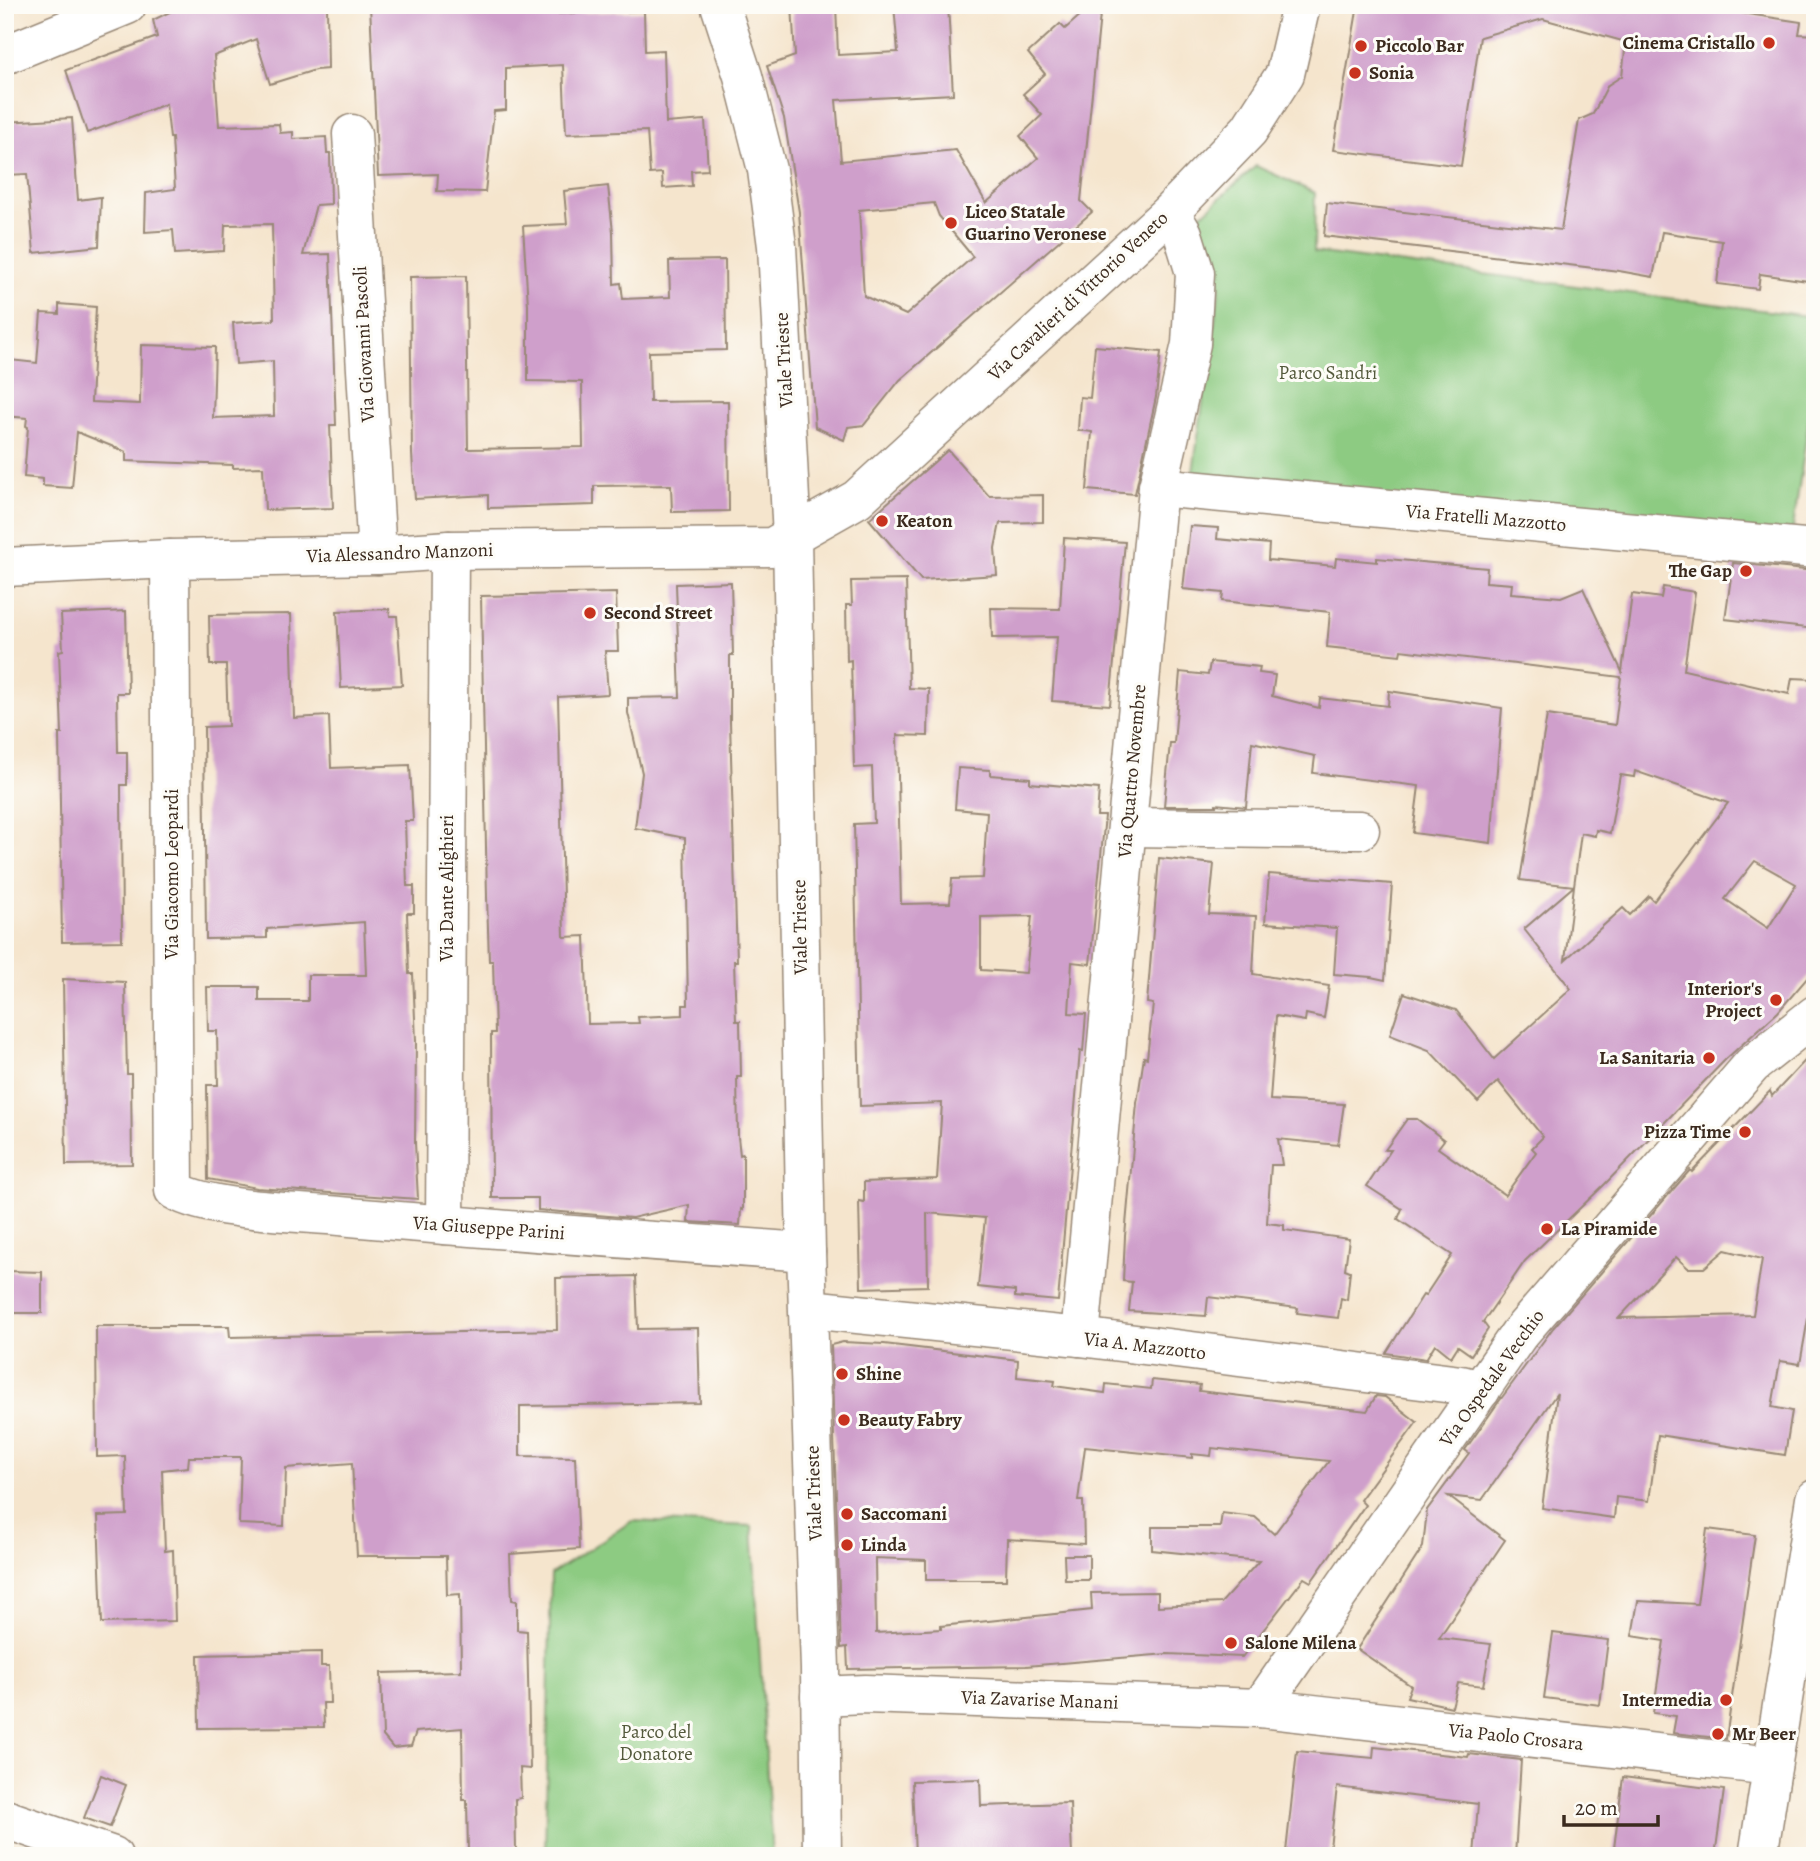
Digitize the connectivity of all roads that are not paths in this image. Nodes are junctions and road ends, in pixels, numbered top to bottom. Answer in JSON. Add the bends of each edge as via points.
{"nodes":[{"id":1,"x":127,"y":5,"type":"edge"},
{"id":2,"x":720,"y":5,"type":"edge"},
{"id":3,"x":1301,"y":5,"type":"edge"},
{"id":4,"x":5,"y":55,"type":"edge"},
{"id":5,"x":352,"y":134,"type":"dead end"},
{"id":6,"x":1170,"y":212,"type":"junction"},
{"id":7,"x":1157,"y":487,"type":"junction"},
{"id":8,"x":792,"y":538,"type":"junction"},
{"id":9,"x":1815,"y":549,"type":"edge"},
{"id":10,"x":449,"y":550,"type":"junction"},
{"id":11,"x":377,"y":555,"type":"junction"},
{"id":12,"x":170,"y":559,"type":"junction"},
{"id":13,"x":5,"y":567,"type":"edge"},
{"id":14,"x":1128,"y":827,"type":"junction"},
{"id":15,"x":1360,"y":830,"type":"dead end"},
{"id":16,"x":1815,"y":1015,"type":"edge"},
{"id":17,"x":174,"y":1190,"type":"joint"},
{"id":18,"x":445,"y":1225,"type":"junction"},
{"id":19,"x":806,"y":1252,"type":"junction"},
{"id":20,"x":808,"y":1309,"type":"junction"},
{"id":21,"x":1080,"y":1337,"type":"junction"},
{"id":22,"x":1481,"y":1390,"type":"junction"},
{"id":23,"x":1815,"y":1499,"type":"edge"},
{"id":24,"x":820,"y":1696,"type":"junction"},
{"id":25,"x":1260,"y":1708,"type":"junction"},
{"id":26,"x":1772,"y":1766,"type":"junction"},
{"id":27,"x":5,"y":1819,"type":"edge"},
{"id":28,"x":67,"y":1848,"type":"edge"},
{"id":29,"x":113,"y":1856,"type":"edge"},
{"id":30,"x":822,"y":1856,"type":"edge"},
{"id":31,"x":1758,"y":1856,"type":"edge"}],
"edges":[{"from":1,"to":4,"type":"street"},
{"from":2,"to":8,"type":"street","name":"Viale Trieste","via":[[768,170],[777,246]]},
{"from":3,"to":6,"type":"street","name":"Via Cavalieri di Vittorio Veneto","via":[[1285,74],[1249,130]]},
{"from":5,"to":11,"type":"street","name":"Via Giovanni Pascoli"},
{"from":6,"to":7,"type":"street","name":"Via Quattro Novembre","via":[[1183,234],[1195,273],[1191,344]]},
{"from":6,"to":8,"type":"street","name":"Via Cavalieri di Vittorio Veneto","via":[[856,499]]},
{"from":7,"to":9,"type":"street","name":"Via Fratelli Mazzotto"},
{"from":7,"to":14,"type":"street","name":"Via Quattro Novembre"},
{"from":8,"to":10,"type":"street","name":"Via Alessandro Manzoni","via":[[772,548]]},
{"from":8,"to":19,"type":"street","name":"Viale Trieste"},
{"from":10,"to":11,"type":"street","name":"Via Alessandro Manzoni"},
{"from":10,"to":18,"type":"street","name":"Via Dante Alighieri"},
{"from":11,"to":12,"type":"street","name":"Via Alessandro Manzoni"},
{"from":12,"to":13,"type":"street","name":"Via Alessandro Manzoni"},
{"from":12,"to":17,"type":"street","name":"Via Giacomo Leopardi"},
{"from":14,"to":15,"type":"street"},
{"from":14,"to":21,"type":"street","name":"Via Quattro Novembre"},
{"from":16,"to":22,"type":"street","name":"Via Ospedale Vecchio","via":[[1752,1065],[1519,1334]]},
{"from":17,"to":18,"type":"street","name":"Via Giuseppe Parini","via":[[187,1198],[236,1206]]},
{"from":18,"to":19,"type":"street","name":"Via Giuseppe Parini"},
{"from":19,"to":20,"type":"street","name":"Viale Trieste"},
{"from":20,"to":21,"type":"street","name":"Via A. Mazzotto"},
{"from":20,"to":24,"type":"street","name":"Viale Trieste"},
{"from":21,"to":22,"type":"street","name":"Via A. Mazzotto"},
{"from":22,"to":25,"type":"street","name":"Via Ospedale Vecchio"},
{"from":23,"to":26,"type":"street"},
{"from":24,"to":25,"type":"street","name":"Via Zavarise Manani"},
{"from":24,"to":30,"type":"street","name":"Viale Trieste"},
{"from":25,"to":26,"type":"street","name":"Via Paolo Crosara"},
{"from":26,"to":31,"type":"street"},
{"from":27,"to":28,"type":"street"},
{"from":28,"to":29,"type":"street"}]}
